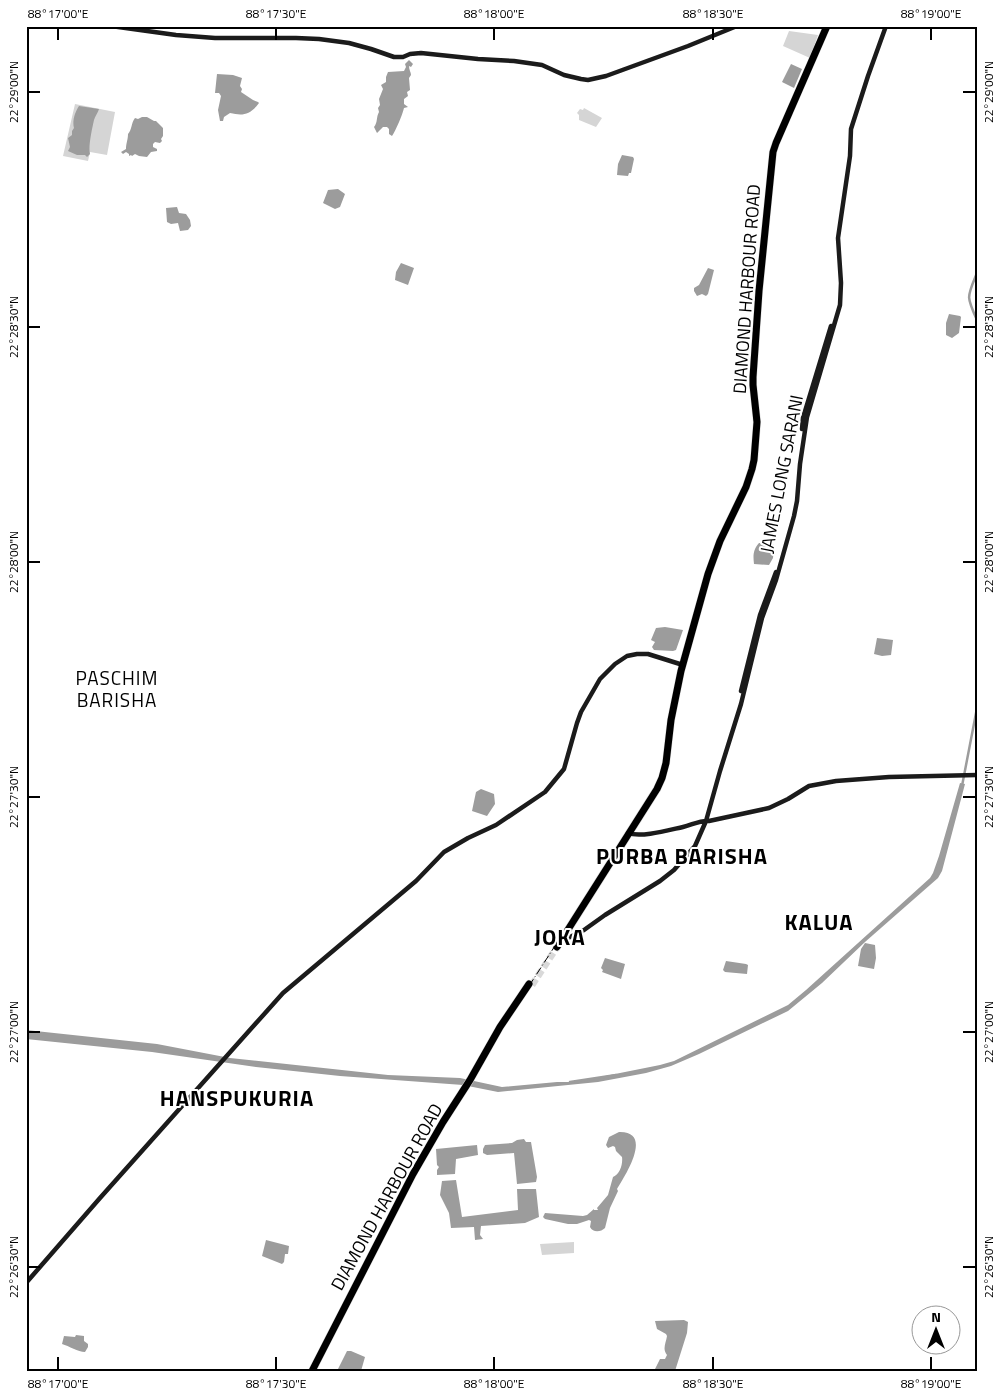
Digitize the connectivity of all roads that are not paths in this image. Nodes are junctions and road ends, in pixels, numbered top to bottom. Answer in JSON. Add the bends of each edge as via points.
{"nodes":[{"id":1,"x":111,"y":26,"type":"edge"},
{"id":2,"x":737,"y":26,"type":"edge"},
{"id":3,"x":825,"y":26,"type":"edge"},
{"id":4,"x":884,"y":26,"type":"edge"},
{"id":5,"x":681,"y":665,"type":"junction"},
{"id":6,"x":977,"y":775,"type":"edge"},
{"id":7,"x":705,"y":821,"type":"junction"},
{"id":8,"x":628,"y":832,"type":"junction"},
{"id":9,"x":565,"y":932,"type":"junction"},
{"id":10,"x":558,"y":944,"type":"joint"},
{"id":11,"x":530,"y":985,"type":"tunnel mouth"},
{"id":12,"x":26,"y":1283,"type":"edge"},
{"id":13,"x":312,"y":1371,"type":"edge"}],
"edges":[{"from":1,"to":2,"type":"main road","via":[[215,38],[319,39],[349,43],[394,57],[421,53],[521,61],[588,80]]},
{"from":3,"to":5,"type":"highway","name":"DIAMOND HARBOUR ROAD","via":[[773,152],[750,387],[753,422],[751,464],[704,576]]},
{"from":4,"to":7,"type":"main road","name":"JAMES LONG SARANI","via":[[851,119],[836,241],[838,301],[803,418],[798,482],[787,535],[760,615]]},
{"from":5,"to":8,"type":"highway","name":"DIAMOND HARBOUR ROAD","via":[[668,721],[664,764]]},
{"from":5,"to":12,"type":"main road","via":[[648,654],[627,656],[615,664],[600,679],[584,708],[564,769],[545,792],[498,824],[444,852],[416,881],[283,993]]},
{"from":6,"to":7,"type":"main road","via":[[836,781],[810,786],[769,808]]},
{"from":7,"to":8,"type":"main road","via":[[654,833],[638,835]]},
{"from":7,"to":9,"type":"main road","name":"JAMES LONG SARANI","via":[[695,841],[672,869],[572,934]]},
{"from":7,"to":10,"type":"main road","name":"DIAMOND HARBOUR ROAD","via":[[695,846],[674,870]]},
{"from":8,"to":9,"type":"highway","name":"DIAMOND HARBOUR ROAD"},
{"from":9,"to":10,"type":"highway","name":"DIAMOND HARBOUR ROAD"},
{"from":11,"to":13,"type":"highway","name":"DIAMOND HARBOUR ROAD","via":[[512,1008],[442,1123]]}]}
